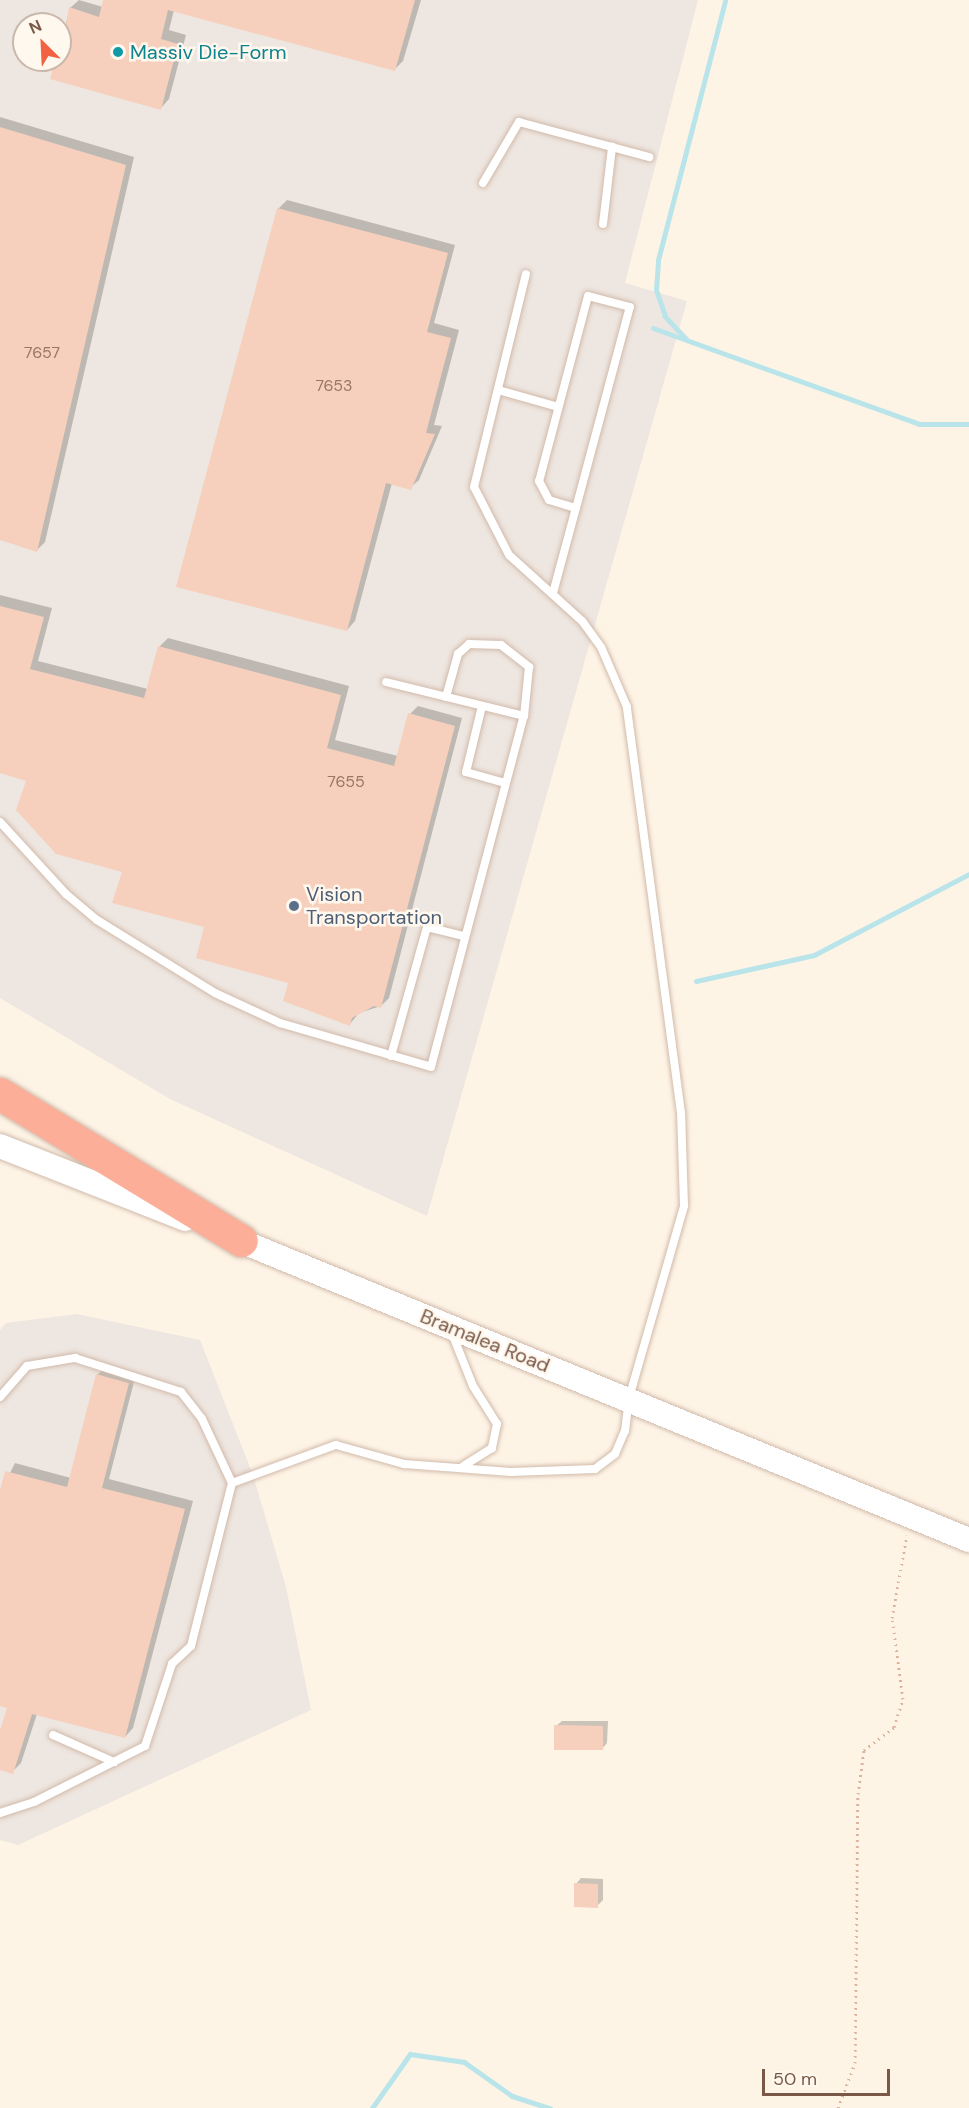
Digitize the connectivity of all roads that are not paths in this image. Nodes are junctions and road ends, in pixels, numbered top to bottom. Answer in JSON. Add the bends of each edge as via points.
{"nodes":[{"id":1,"x":612,"y":147,"type":"junction"},
{"id":2,"x":650,"y":157,"type":"dead end"},
{"id":3,"x":483,"y":183,"type":"dead end"},
{"id":4,"x":603,"y":224,"type":"dead end"},
{"id":5,"x":526,"y":274,"type":"dead end"},
{"id":6,"x":498,"y":390,"type":"junction"},
{"id":7,"x":558,"y":407,"type":"junction"},
{"id":8,"x":576,"y":508,"type":"junction"},
{"id":9,"x":553,"y":593,"type":"junction"},
{"id":10,"x":386,"y":682,"type":"dead end"},
{"id":11,"x":446,"y":697,"type":"junction"},
{"id":12,"x":482,"y":706,"type":"junction"},
{"id":13,"x":524,"y":716,"type":"junction"},
{"id":14,"x":505,"y":783,"type":"junction"},
{"id":15,"x":0,"y":822,"type":"edge"},
{"id":16,"x":463,"y":936,"type":"junction"},
{"id":17,"x":391,"y":1056,"type":"junction"},
{"id":18,"x":0,"y":1094,"type":"edge"},
{"id":19,"x":0,"y":1146,"type":"edge"},
{"id":20,"x":243,"y":1241,"type":"junction"},
{"id":21,"x":449,"y":1328,"type":"junction"},
{"id":22,"x":0,"y":1397,"type":"edge"},
{"id":23,"x":629,"y":1398,"type":"junction"},
{"id":24,"x":450,"y":1468,"type":"junction"},
{"id":25,"x":232,"y":1483,"type":"junction"},
{"id":26,"x":969,"y":1540,"type":"edge"},
{"id":27,"x":53,"y":1736,"type":"dead end"},
{"id":28,"x":114,"y":1762,"type":"junction"},
{"id":29,"x":0,"y":1813,"type":"edge"}],
"edges":[{"from":1,"to":2,"type":"lane"},
{"from":1,"to":3,"type":"lane","via":[[519,123]]},
{"from":1,"to":4,"type":"lane"},
{"from":5,"to":6,"type":"lane"},
{"from":6,"to":7,"type":"lane"},
{"from":6,"to":9,"type":"lane","via":[[474,487],[509,555]]},
{"from":7,"to":8,"type":"lane","via":[[539,482],[549,500]]},
{"from":7,"to":8,"type":"lane","via":[[588,296],[630,307]]},
{"from":8,"to":9,"type":"lane"},
{"from":9,"to":23,"type":"lane","via":[[601,647],[627,707],[681,1113],[684,1206]]},
{"from":10,"to":11,"type":"lane"},
{"from":11,"to":12,"type":"lane"},
{"from":11,"to":13,"type":"lane","via":[[458,654],[469,644],[501,645],[529,667]]},
{"from":12,"to":13,"type":"lane"},
{"from":12,"to":14,"type":"lane","via":[[466,772]]},
{"from":13,"to":14,"type":"lane"},
{"from":14,"to":16,"type":"lane"},
{"from":15,"to":17,"type":"lane","via":[[66,894],[97,920],[215,993],[280,1023]]},
{"from":16,"to":17,"type":"lane","via":[[427,927]]},
{"from":16,"to":17,"type":"lane","via":[[430,1067]]},
{"from":18,"to":20,"type":"highway"},
{"from":19,"to":20,"type":"main road","name":"Bramalea Road"},
{"from":20,"to":21,"type":"main road","name":"Bramalea Road"},
{"from":21,"to":23,"type":"main road","name":"Bramalea Road"},
{"from":21,"to":24,"type":"lane","via":[[473,1386],[496,1424],[484,1457]]},
{"from":22,"to":25,"type":"lane","via":[[27,1366],[75,1358],[182,1392],[201,1419]]},
{"from":23,"to":24,"type":"lane","via":[[615,1454],[595,1468],[577,1473]]},
{"from":23,"to":26,"type":"main road","name":"Bramalea Road"},
{"from":24,"to":25,"type":"lane","via":[[404,1464],[336,1445]]},
{"from":25,"to":28,"type":"lane","via":[[191,1646],[172,1664],[145,1746]]},
{"from":27,"to":28,"type":"lane"},
{"from":28,"to":29,"type":"lane"}]}
